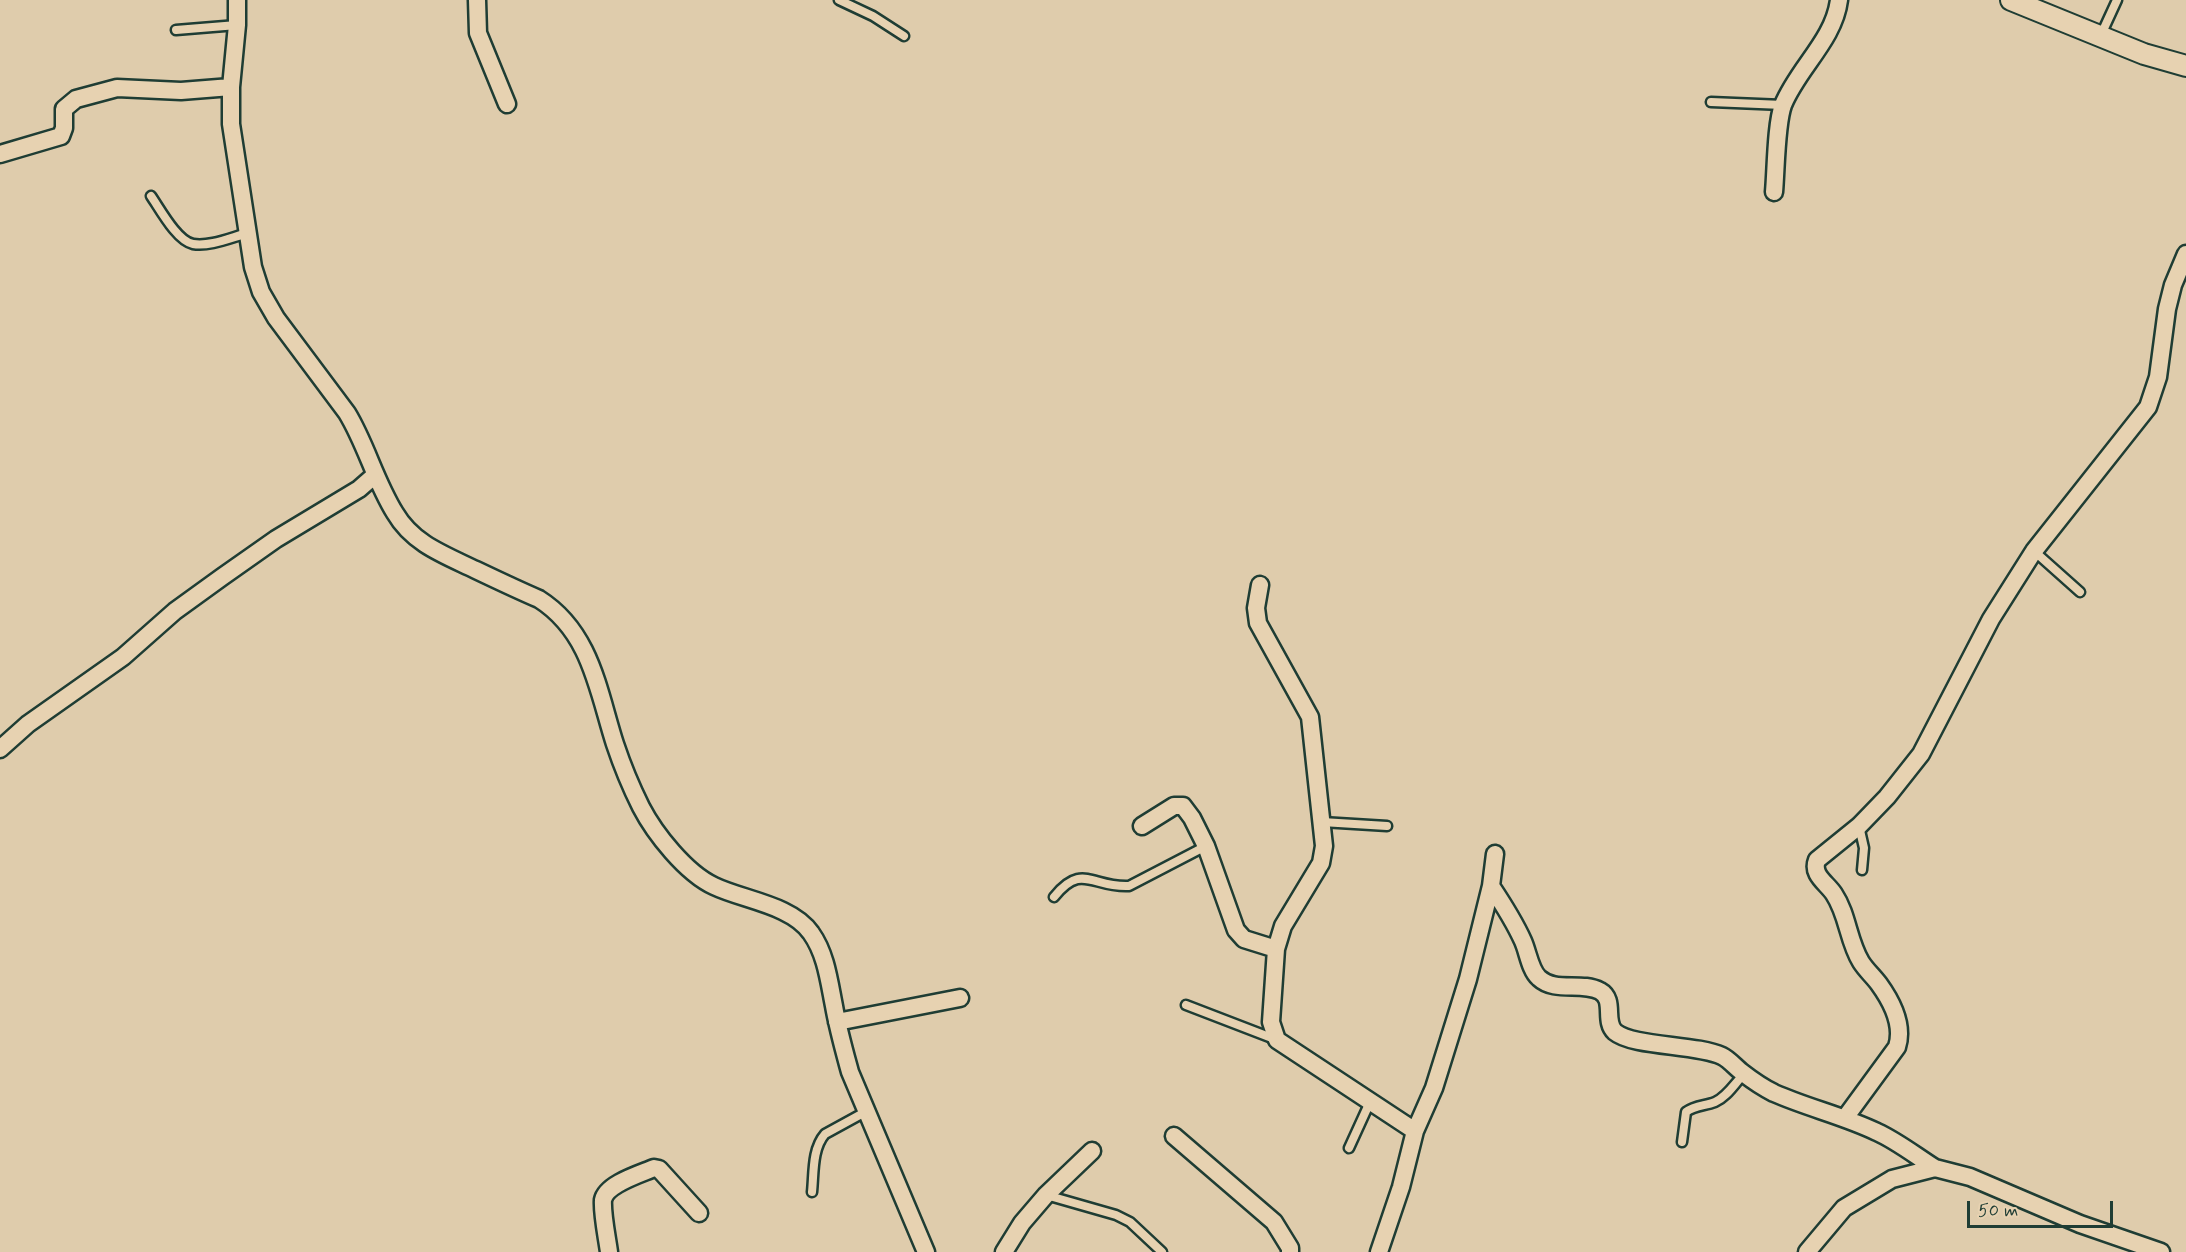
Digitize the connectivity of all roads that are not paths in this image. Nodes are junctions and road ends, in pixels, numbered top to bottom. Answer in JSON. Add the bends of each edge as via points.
{"nodes":[{"id":1,"x":237,"y":0,"type":"edge"},
{"id":2,"x":477,"y":0,"type":"edge"},
{"id":3,"x":839,"y":0,"type":"edge"},
{"id":4,"x":1839,"y":0,"type":"edge"},
{"id":5,"x":2011,"y":0,"type":"edge"},
{"id":6,"x":2117,"y":0,"type":"edge"},
{"id":7,"x":2035,"y":5,"type":"edge"},
{"id":8,"x":237,"y":25,"type":"junction"},
{"id":9,"x":176,"y":30,"type":"dead end"},
{"id":10,"x":904,"y":36,"type":"dead end"},
{"id":11,"x":2100,"y":37,"type":"junction"},
{"id":12,"x":2186,"y":66,"type":"edge"},
{"id":13,"x":231,"y":87,"type":"junction"},
{"id":14,"x":1711,"y":102,"type":"dead end"},
{"id":15,"x":507,"y":104,"type":"dead end"},
{"id":16,"x":1783,"y":105,"type":"junction"},
{"id":17,"x":0,"y":154,"type":"edge"},
{"id":18,"x":1774,"y":192,"type":"dead end"},
{"id":19,"x":151,"y":196,"type":"dead end"},
{"id":20,"x":248,"y":233,"type":"junction"},
{"id":21,"x":2186,"y":254,"type":"edge"},
{"id":22,"x":375,"y":475,"type":"junction"},
{"id":23,"x":2034,"y":551,"type":"junction"},
{"id":24,"x":1260,"y":585,"type":"dead end"},
{"id":25,"x":2080,"y":592,"type":"dead end"},
{"id":26,"x":0,"y":749,"type":"edge"},
{"id":27,"x":1322,"y":822,"type":"junction"},
{"id":28,"x":1142,"y":826,"type":"dead end"},
{"id":29,"x":1388,"y":826,"type":"dead end"},
{"id":30,"x":1860,"y":826,"type":"junction"},
{"id":31,"x":1206,"y":846,"type":"junction"},
{"id":32,"x":1495,"y":854,"type":"dead end"},
{"id":33,"x":1862,"y":870,"type":"dead end"},
{"id":34,"x":1491,"y":886,"type":"junction"},
{"id":35,"x":1054,"y":897,"type":"dead end"},
{"id":36,"x":1276,"y":948,"type":"junction"},
{"id":37,"x":960,"y":998,"type":"dead end"},
{"id":38,"x":1186,"y":1005,"type":"dead end"},
{"id":39,"x":837,"y":1022,"type":"junction"},
{"id":40,"x":1277,"y":1040,"type":"junction"},
{"id":41,"x":1744,"y":1074,"type":"junction"},
{"id":42,"x":1370,"y":1102,"type":"junction"},
{"id":43,"x":867,"y":1111,"type":"junction"},
{"id":44,"x":1845,"y":1118,"type":"junction"},
{"id":45,"x":1415,"y":1131,"type":"junction"},
{"id":46,"x":1174,"y":1136,"type":"dead end"},
{"id":47,"x":1682,"y":1142,"type":"dead end"},
{"id":48,"x":1349,"y":1148,"type":"dead end"},
{"id":49,"x":1092,"y":1151,"type":"dead end"},
{"id":50,"x":1935,"y":1168,"type":"junction"},
{"id":51,"x":812,"y":1192,"type":"dead end"},
{"id":52,"x":1046,"y":1195,"type":"junction"},
{"id":53,"x":699,"y":1213,"type":"dead end"},
{"id":54,"x":609,"y":1252,"type":"edge"},
{"id":55,"x":926,"y":1252,"type":"edge"},
{"id":56,"x":1004,"y":1252,"type":"edge"},
{"id":57,"x":1162,"y":1252,"type":"edge"},
{"id":58,"x":1290,"y":1252,"type":"edge"},
{"id":59,"x":1379,"y":1252,"type":"edge"},
{"id":60,"x":1807,"y":1252,"type":"edge"},
{"id":61,"x":2161,"y":1252,"type":"edge"}],
"edges":[{"from":1,"to":8,"type":"street"},
{"from":2,"to":15,"type":"street","via":[[478,33]]},
{"from":3,"to":10,"type":"lane"},
{"from":4,"to":16,"type":"street","via":[[1830,30]]},
{"from":5,"to":7,"type":"street"},
{"from":6,"to":11,"type":"lane"},
{"from":7,"to":11,"type":"street"},
{"from":8,"to":9,"type":"lane"},
{"from":8,"to":13,"type":"street"},
{"from":11,"to":12,"type":"street"},
{"from":13,"to":17,"type":"street","via":[[181,91],[117,88],[76,99],[64,109],[61,135]]},
{"from":13,"to":20,"type":"street","via":[[231,124]]},
{"from":14,"to":16,"type":"lane"},
{"from":16,"to":18,"type":"street"},
{"from":19,"to":20,"type":"lane","via":[[174,229],[192,244]]},
{"from":20,"to":22,"type":"street","via":[[261,292],[347,412]]},
{"from":21,"to":23,"type":"street","via":[[2167,309],[2158,377],[2148,407]]},
{"from":22,"to":26,"type":"street","via":[[175,611],[123,657],[28,724]]},
{"from":22,"to":39,"type":"street","via":[[408,532],[428,547],[556,610],[571,628],[593,670],[623,764],[641,808],[658,833],[691,871],[714,886],[789,914],[810,932],[824,959]]},
{"from":23,"to":25,"type":"lane"},
{"from":23,"to":30,"type":"street","via":[[1991,619],[1922,754]]},
{"from":24,"to":27,"type":"street","via":[[1258,623],[1311,717]]},
{"from":27,"to":29,"type":"lane"},
{"from":27,"to":36,"type":"street","via":[[1321,863],[1283,927]]},
{"from":28,"to":31,"type":"street","via":[[1174,806],[1183,806]]},
{"from":30,"to":33,"type":"lane"},
{"from":30,"to":44,"type":"street","via":[[1814,866],[1842,908],[1854,948],[1880,985],[1900,1024],[1901,1036],[1898,1047]]},
{"from":31,"to":35,"type":"lane","via":[[1129,886],[1115,887],[1077,878],[1065,884]]},
{"from":31,"to":36,"type":"street","via":[[1236,930],[1244,939]]},
{"from":32,"to":34,"type":"street"},
{"from":34,"to":41,"type":"street","via":[[1509,912],[1536,976],[1546,984],[1599,990],[1609,1004],[1614,1032],[1722,1056]]},
{"from":34,"to":45,"type":"street","via":[[1468,979],[1434,1088]]},
{"from":36,"to":40,"type":"street","via":[[1271,1022]]},
{"from":37,"to":39,"type":"street"},
{"from":38,"to":40,"type":"lane"},
{"from":39,"to":43,"type":"street","via":[[850,1072]]},
{"from":40,"to":42,"type":"street"},
{"from":41,"to":44,"type":"street","via":[[1772,1092]]},
{"from":41,"to":47,"type":"lane","via":[[1715,1102],[1686,1112]]},
{"from":42,"to":45,"type":"street"},
{"from":42,"to":48,"type":"lane"},
{"from":43,"to":51,"type":"lane","via":[[821,1139]]},
{"from":43,"to":55,"type":"street"},
{"from":44,"to":50,"type":"street","via":[[1878,1132]]},
{"from":45,"to":59,"type":"street"},
{"from":46,"to":58,"type":"street","via":[[1274,1222]]},
{"from":49,"to":52,"type":"street"},
{"from":50,"to":60,"type":"street","via":[[1892,1179],[1844,1208]]},
{"from":50,"to":61,"type":"street","via":[[1970,1177],[2080,1224]]},
{"from":52,"to":56,"type":"street"},
{"from":52,"to":57,"type":"lane","via":[[1116,1215],[1130,1222]]},
{"from":53,"to":54,"type":"street","via":[[654,1168],[618,1184],[603,1200]]}]}
